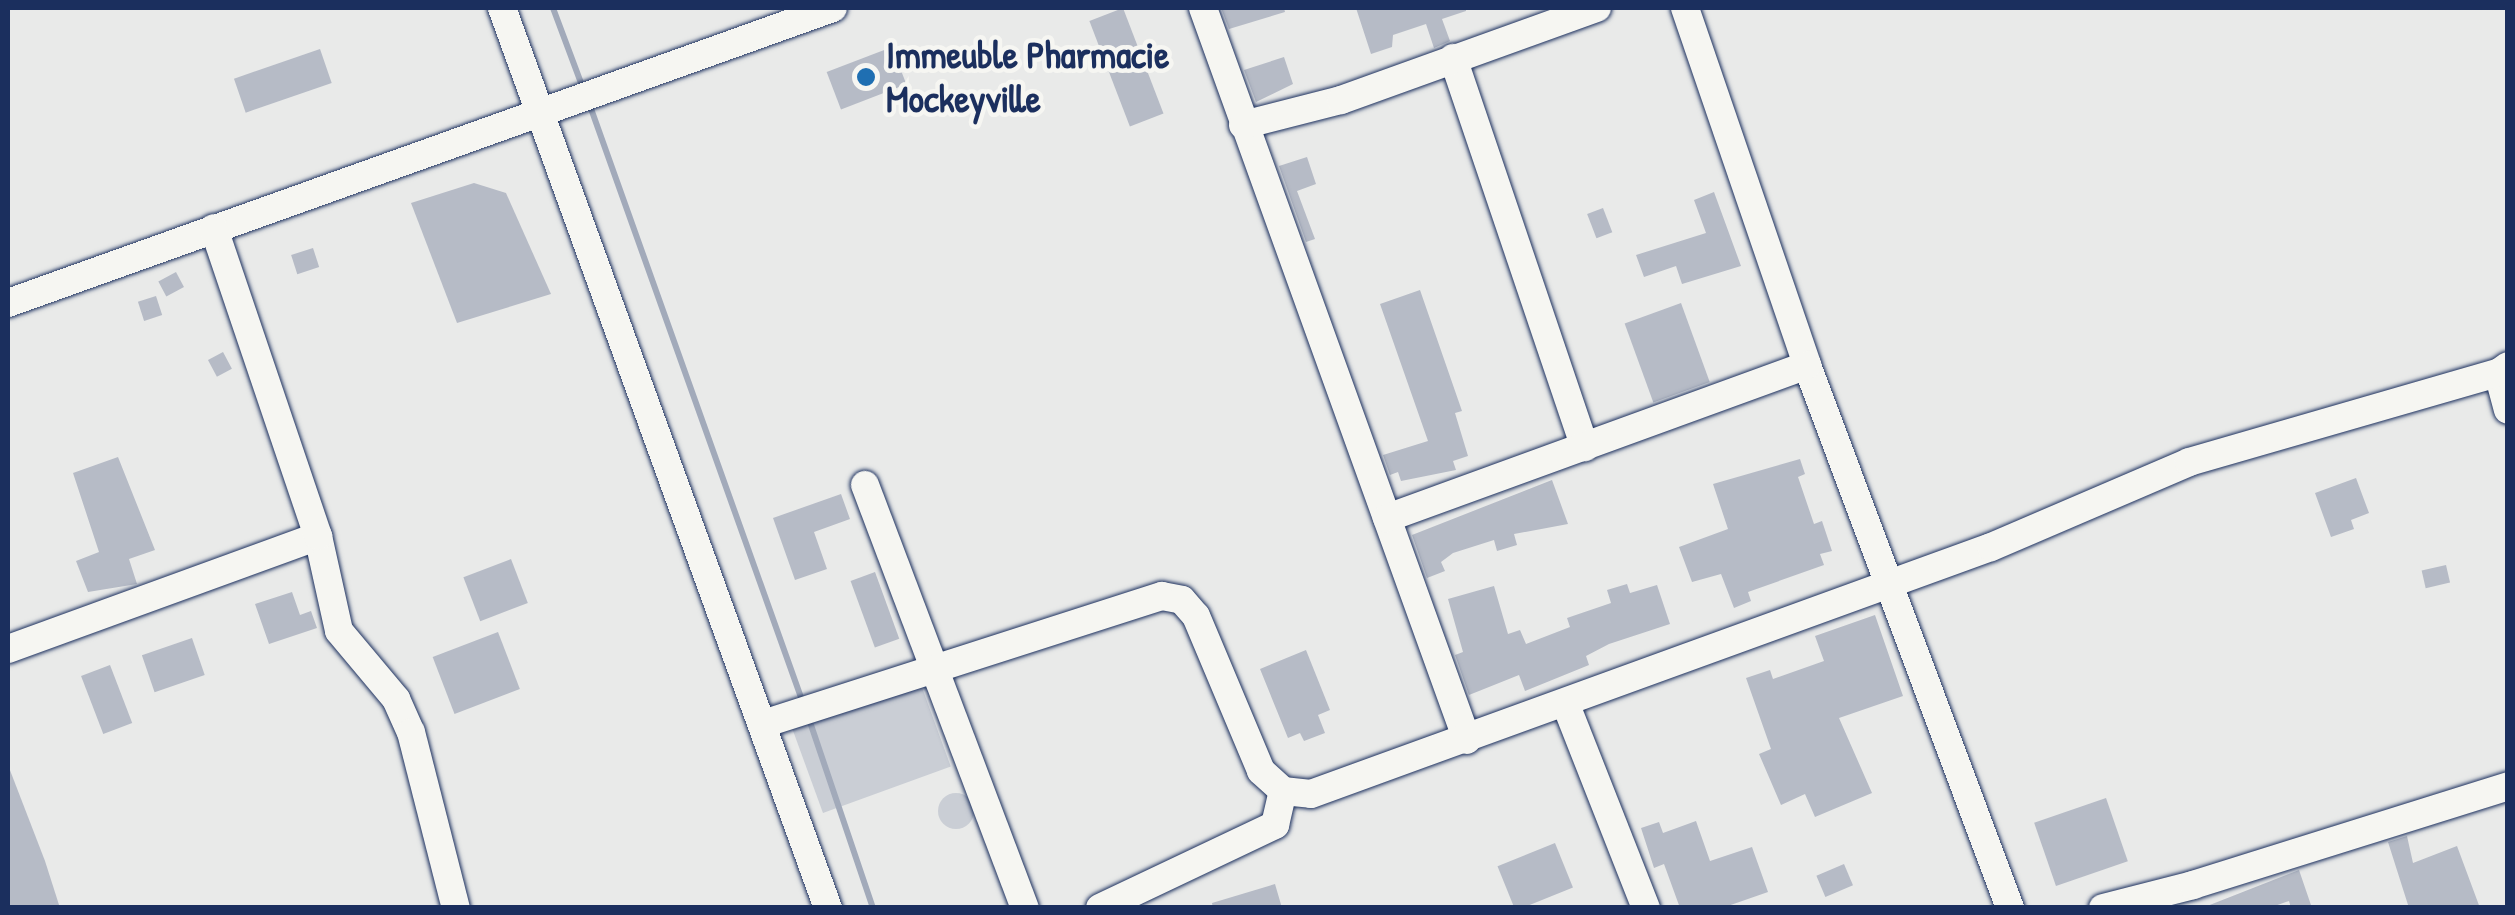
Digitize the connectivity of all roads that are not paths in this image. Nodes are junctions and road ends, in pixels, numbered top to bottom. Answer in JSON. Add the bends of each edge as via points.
{"nodes":[{"id":1,"x":502,"y":8,"type":"edge"},
{"id":2,"x":833,"y":8,"type":"edge"},
{"id":3,"x":1203,"y":8,"type":"edge"},
{"id":4,"x":1596,"y":8,"type":"edge"},
{"id":5,"x":1685,"y":8,"type":"edge"},
{"id":6,"x":1453,"y":58,"type":"junction"},
{"id":7,"x":539,"y":109,"type":"junction"},
{"id":8,"x":1242,"y":125,"type":"junction"},
{"id":9,"x":214,"y":228,"type":"junction"},
{"id":10,"x":8,"y":303,"type":"edge"},
{"id":11,"x":1808,"y":366,"type":"junction"},
{"id":12,"x":2503,"y":369,"type":"edge"},
{"id":13,"x":2508,"y":410,"type":"edge"},
{"id":14,"x":1585,"y":447,"type":"junction"},
{"id":15,"x":866,"y":486,"type":"dead end"},
{"id":16,"x":1387,"y":518,"type":"junction"},
{"id":17,"x":318,"y":536,"type":"junction"},
{"id":18,"x":1892,"y":584,"type":"junction"},
{"id":19,"x":8,"y":649,"type":"edge"},
{"id":20,"x":936,"y":668,"type":"junction"},
{"id":21,"x":1566,"y":705,"type":"junction"},
{"id":22,"x":763,"y":724,"type":"junction"},
{"id":23,"x":1467,"y":740,"type":"junction"},
{"id":24,"x":2508,"y":786,"type":"edge"},
{"id":25,"x":1283,"y":792,"type":"junction"},
{"id":26,"x":456,"y":908,"type":"edge"},
{"id":27,"x":828,"y":908,"type":"edge"},
{"id":28,"x":1025,"y":908,"type":"edge"},
{"id":29,"x":1100,"y":908,"type":"edge"},
{"id":30,"x":1646,"y":908,"type":"edge"},
{"id":31,"x":2010,"y":908,"type":"edge"},
{"id":32,"x":2102,"y":908,"type":"edge"}],
"edges":[{"from":1,"to":7,"type":"street"},
{"from":2,"to":7,"type":"street"},
{"from":3,"to":8,"type":"street"},
{"from":4,"to":6,"type":"street"},
{"from":5,"to":11,"type":"street"},
{"from":6,"to":8,"type":"street","via":[[1341,100]]},
{"from":6,"to":14,"type":"street"},
{"from":7,"to":9,"type":"street"},
{"from":7,"to":22,"type":"street"},
{"from":8,"to":16,"type":"street"},
{"from":9,"to":10,"type":"street"},
{"from":9,"to":17,"type":"street"},
{"from":11,"to":14,"type":"street"},
{"from":11,"to":18,"type":"street"},
{"from":12,"to":13,"type":"street"},
{"from":12,"to":18,"type":"street","via":[[2189,462]]},
{"from":14,"to":16,"type":"street"},
{"from":15,"to":20,"type":"street"},
{"from":16,"to":23,"type":"street"},
{"from":17,"to":19,"type":"street"},
{"from":17,"to":26,"type":"street","via":[[340,631],[396,699],[411,732]]},
{"from":18,"to":21,"type":"street"},
{"from":18,"to":31,"type":"street"},
{"from":20,"to":22,"type":"street"},
{"from":20,"to":25,"type":"street","via":[[1162,596],[1182,600],[1196,616],[1261,771]]},
{"from":20,"to":28,"type":"street"},
{"from":21,"to":23,"type":"street"},
{"from":21,"to":30,"type":"street"},
{"from":22,"to":27,"type":"street"},
{"from":23,"to":25,"type":"street","via":[[1311,794]]},
{"from":24,"to":32,"type":"street","via":[[2193,886]]},
{"from":25,"to":29,"type":"street","via":[[1275,825]]}]}
